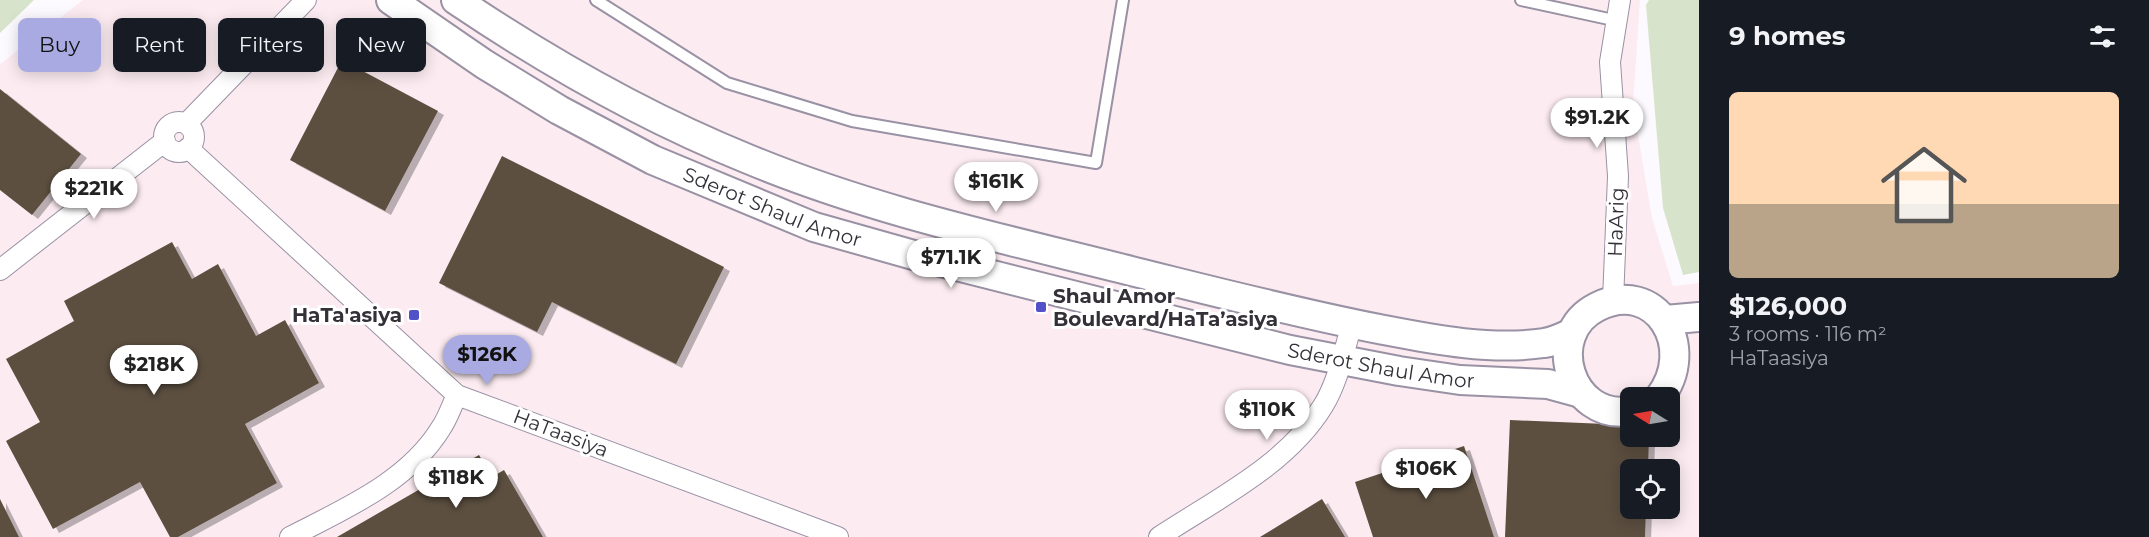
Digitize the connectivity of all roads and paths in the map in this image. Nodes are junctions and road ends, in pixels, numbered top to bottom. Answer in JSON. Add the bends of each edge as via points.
{"nodes":[{"id":1,"x":306,"y":0,"type":"edge"},
{"id":2,"x":391,"y":0,"type":"edge"},
{"id":3,"x":456,"y":0,"type":"edge"},
{"id":4,"x":596,"y":0,"type":"edge"},
{"id":5,"x":1123,"y":0,"type":"edge"},
{"id":6,"x":1521,"y":0,"type":"edge"},
{"id":7,"x":1620,"y":0,"type":"edge"},
{"id":8,"x":1618,"y":21,"type":"junction"},
{"id":9,"x":187,"y":123,"type":"junction"},
{"id":10,"x":165,"y":141,"type":"junction"},
{"id":11,"x":188,"y":148,"type":"junction"},
{"id":12,"x":0,"y":270,"type":"edge"},
{"id":13,"x":1613,"y":301,"type":"junction"},
{"id":14,"x":1699,"y":318,"type":"edge"},
{"id":15,"x":1665,"y":320,"type":"junction"},
{"id":16,"x":1352,"y":324,"type":"junction"},
{"id":17,"x":1572,"y":333,"type":"junction"},
{"id":18,"x":1341,"y":360,"type":"junction"},
{"id":19,"x":1688,"y":366,"type":"edge"},
{"id":20,"x":1669,"y":387,"type":"edge"},
{"id":21,"x":1581,"y":393,"type":"junction"},
{"id":22,"x":458,"y":395,"type":"junction"},
{"id":23,"x":1620,"y":410,"type":"edge"},
{"id":24,"x":290,"y":537,"type":"edge"},
{"id":25,"x":838,"y":537,"type":"edge"},
{"id":26,"x":1159,"y":537,"type":"edge"}],
"edges":[{"from":1,"to":9,"type":"street"},
{"from":2,"to":18,"type":"street","name":"Sderot Shaul Amor","via":[[558,110],[653,160],[814,227],[928,259]]},
{"from":3,"to":16,"type":"street","name":"Sderot Shaul Amor","via":[[577,77],[669,125],[826,191],[927,220]]},
{"from":4,"to":5,"type":"lane","via":[[727,83],[852,121],[1096,163]]},
{"from":6,"to":8,"type":"lane"},
{"from":7,"to":8,"type":"street","name":"HaArig"},
{"from":8,"to":13,"type":"street","name":"HaArig","via":[[1610,62],[1618,176]]},
{"from":9,"to":10,"type":"street","via":[[173,122],[167,127]]},
{"from":9,"to":11,"type":"street","via":[[194,136]]},
{"from":10,"to":11,"type":"street","via":[[175,151]]},
{"from":10,"to":12,"type":"street"},
{"from":11,"to":22,"type":"street","name":"HaTaasiya"},
{"from":13,"to":15,"type":"street","via":[[1632,301],[1650,307]]},
{"from":13,"to":17,"type":"street","via":[[1596,307]]},
{"from":14,"to":15,"type":"street"},
{"from":15,"to":19,"type":"street"},
{"from":16,"to":17,"type":"street","name":"Sderot Shaul Amor","via":[[1464,342],[1517,345],[1547,343]]},
{"from":16,"to":18,"type":"street"},
{"from":17,"to":21,"type":"street","via":[[1567,350],[1568,368]]},
{"from":18,"to":21,"type":"street","name":"Sderot Shaul Amor","via":[[1460,380],[1548,384]]},
{"from":18,"to":26,"type":"street","via":[[1324,405],[1274,461]]},
{"from":19,"to":20,"type":"street"},
{"from":21,"to":23,"type":"street","via":[[1604,409]]},
{"from":22,"to":24,"type":"street","via":[[441,428],[411,465],[358,502]]},
{"from":22,"to":25,"type":"street","name":"HaTaasiya"}]}
